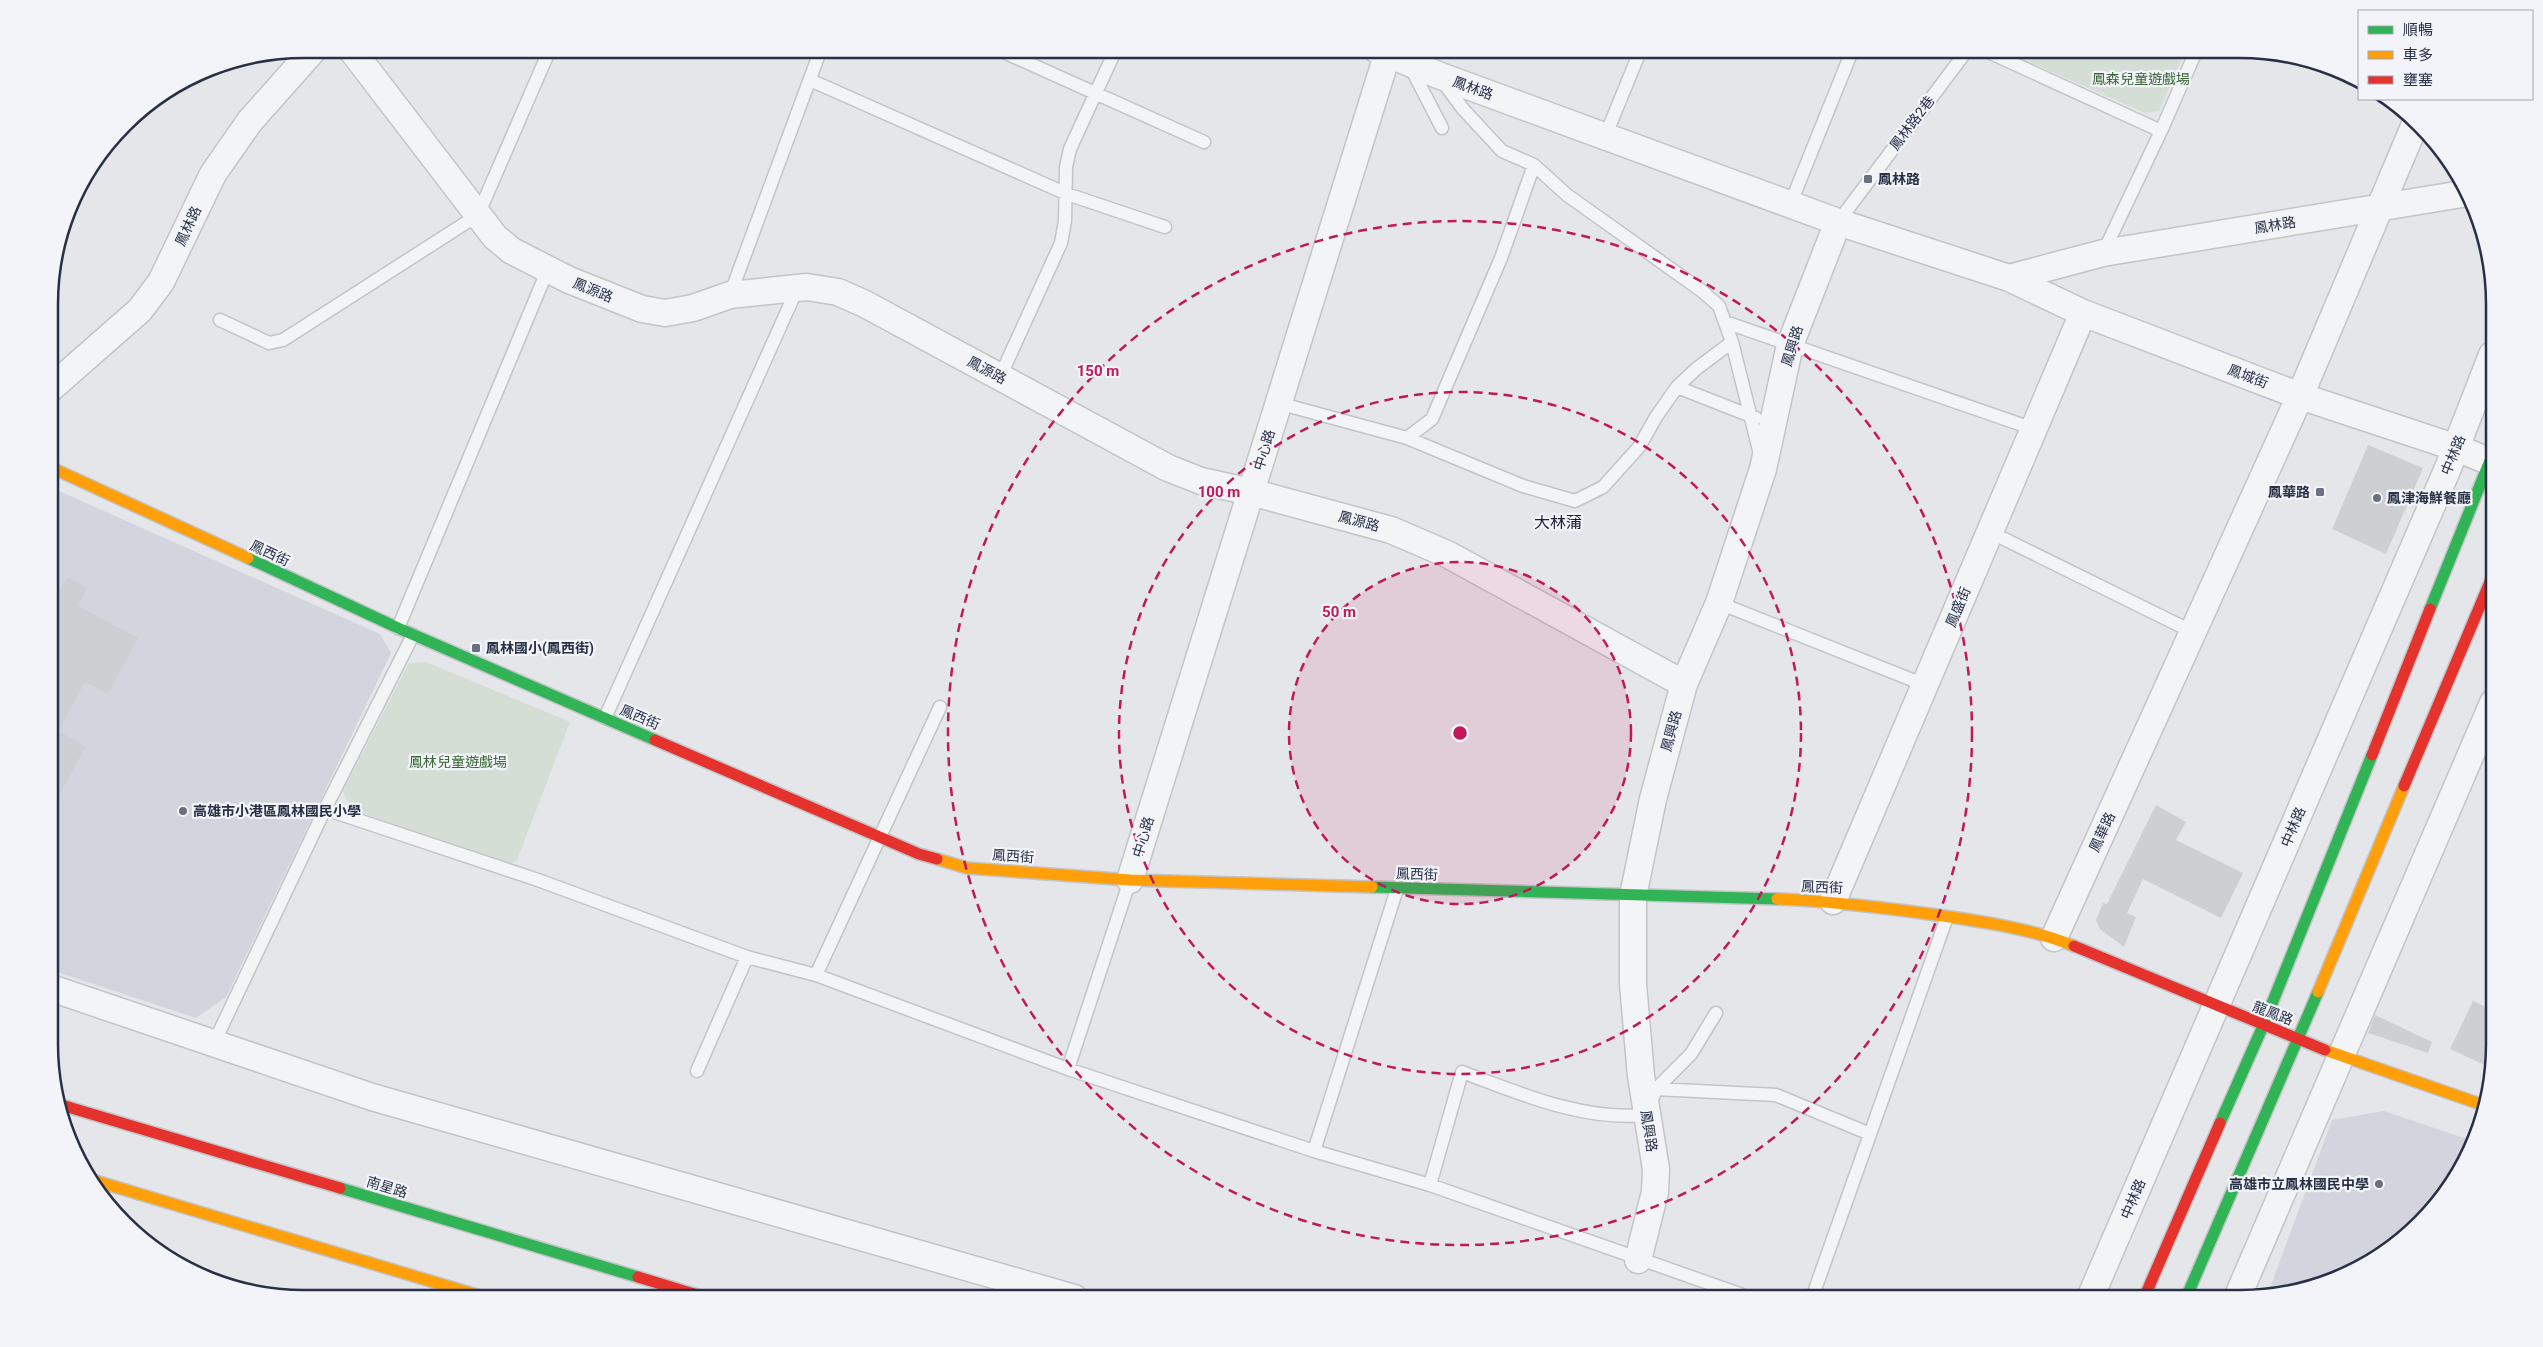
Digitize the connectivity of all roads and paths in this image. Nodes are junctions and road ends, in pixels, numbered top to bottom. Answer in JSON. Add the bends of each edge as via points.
{"nodes":[{"id":1,"x":306,"y":58,"type":"edge"},
{"id":2,"x":358,"y":58,"type":"edge"},
{"id":3,"x":546,"y":58,"type":"edge"},
{"id":4,"x":818,"y":58,"type":"edge"},
{"id":5,"x":1017,"y":58,"type":"edge"},
{"id":6,"x":1112,"y":58,"type":"edge"},
{"id":7,"x":1388,"y":58,"type":"edge"},
{"id":8,"x":1393,"y":58,"type":"edge"},
{"id":9,"x":1401,"y":58,"type":"edge"},
{"id":10,"x":1637,"y":58,"type":"edge"},
{"id":11,"x":1849,"y":58,"type":"edge"},
{"id":12,"x":1961,"y":58,"type":"edge"},
{"id":13,"x":2002,"y":58,"type":"edge"},
{"id":14,"x":2192,"y":58,"type":"edge"},
{"id":15,"x":1438,"y":75,"type":"junction"},
{"id":16,"x":810,"y":80,"type":"junction"},
{"id":17,"x":1095,"y":94,"type":"junction"},
{"id":18,"x":1442,"y":128,"type":"dead end"},
{"id":19,"x":2413,"y":130,"type":"edge"},
{"id":20,"x":2161,"y":131,"type":"junction"},
{"id":21,"x":1605,"y":137,"type":"junction"},
{"id":22,"x":1204,"y":142,"type":"dead end"},
{"id":23,"x":1534,"y":165,"type":"junction"},
{"id":24,"x":1067,"y":194,"type":"junction"},
{"id":25,"x":2460,"y":195,"type":"edge"},
{"id":26,"x":1790,"y":204,"type":"junction"},
{"id":27,"x":2380,"y":209,"type":"junction"},
{"id":28,"x":478,"y":216,"type":"junction"},
{"id":29,"x":1838,"y":222,"type":"junction"},
{"id":30,"x":1165,"y":227,"type":"dead end"},
{"id":31,"x":2103,"y":253,"type":"junction"},
{"id":32,"x":548,"y":269,"type":"junction"},
{"id":33,"x":2009,"y":278,"type":"junction"},
{"id":34,"x":797,"y":288,"type":"junction"},
{"id":35,"x":730,"y":296,"type":"junction"},
{"id":36,"x":2083,"y":313,"type":"junction"},
{"id":37,"x":220,"y":320,"type":"dead end"},
{"id":38,"x":1725,"y":322,"type":"junction"},
{"id":39,"x":1732,"y":342,"type":"junction"},
{"id":40,"x":1790,"y":345,"type":"junction"},
{"id":41,"x":2486,"y":371,"type":"edge"},
{"id":42,"x":1000,"y":377,"type":"junction"},
{"id":43,"x":58,"y":383,"type":"edge"},
{"id":44,"x":1677,"y":387,"type":"junction"},
{"id":45,"x":2300,"y":396,"type":"junction"},
{"id":46,"x":1278,"y":403,"type":"junction"},
{"id":47,"x":1762,"y":420,"type":"junction"},
{"id":48,"x":2034,"y":429,"type":"junction"},
{"id":49,"x":1408,"y":438,"type":"junction"},
{"id":50,"x":2457,"y":448,"type":"junction"},
{"id":51,"x":2486,"y":457,"type":"edge"},
{"id":52,"x":58,"y":471,"type":"edge"},
{"id":53,"x":2486,"y":471,"type":"edge"},
{"id":54,"x":1251,"y":492,"type":"junction"},
{"id":55,"x":1990,"y":532,"type":"junction"},
{"id":56,"x":2486,"y":592,"type":"edge"},
{"id":57,"x":1720,"y":602,"type":"junction"},
{"id":58,"x":398,"y":628,"type":"junction"},
{"id":59,"x":2193,"y":632,"type":"junction"},
{"id":60,"x":413,"y":635,"type":"junction"},
{"id":61,"x":1684,"y":684,"type":"junction"},
{"id":62,"x":1925,"y":685,"type":"junction"},
{"id":63,"x":940,"y":707,"type":"dead end"},
{"id":64,"x":605,"y":718,"type":"junction"},
{"id":65,"x":2486,"y":718,"type":"edge"},
{"id":66,"x":325,"y":810,"type":"junction"},
{"id":67,"x":879,"y":836,"type":"junction"},
{"id":68,"x":1130,"y":880,"type":"junction"},
{"id":69,"x":1397,"y":889,"type":"junction"},
{"id":70,"x":1633,"y":896,"type":"junction"},
{"id":71,"x":1832,"y":901,"type":"junction"},
{"id":72,"x":1947,"y":916,"type":"junction"},
{"id":73,"x":2054,"y":938,"type":"junction"},
{"id":74,"x":747,"y":957,"type":"junction"},
{"id":75,"x":816,"y":975,"type":"junction"},
{"id":76,"x":58,"y":990,"type":"edge"},
{"id":77,"x":2216,"y":1006,"type":"junction"},
{"id":78,"x":1716,"y":1013,"type":"dead end"},
{"id":79,"x":2263,"y":1026,"type":"junction"},
{"id":80,"x":2298,"y":1039,"type":"junction"},
{"id":81,"x":214,"y":1043,"type":"junction"},
{"id":82,"x":2339,"y":1056,"type":"junction"},
{"id":83,"x":1068,"y":1069,"type":"junction"},
{"id":84,"x":697,"y":1071,"type":"dead end"},
{"id":85,"x":1656,"y":1089,"type":"junction"},
{"id":86,"x":2478,"y":1103,"type":"edge"},
{"id":87,"x":66,"y":1106,"type":"edge"},
{"id":88,"x":1646,"y":1115,"type":"junction"},
{"id":89,"x":1870,"y":1134,"type":"junction"},
{"id":90,"x":1314,"y":1152,"type":"junction"},
{"id":91,"x":101,"y":1183,"type":"edge"},
{"id":92,"x":1430,"y":1185,"type":"junction"},
{"id":93,"x":1638,"y":1260,"type":"junction"},
{"id":94,"x":460,"y":1290,"type":"edge"},
{"id":95,"x":680,"y":1290,"type":"edge"},
{"id":96,"x":1046,"y":1290,"type":"edge"},
{"id":97,"x":1727,"y":1290,"type":"edge"},
{"id":98,"x":1815,"y":1290,"type":"edge"},
{"id":99,"x":2093,"y":1290,"type":"edge"},
{"id":100,"x":2148,"y":1290,"type":"edge"},
{"id":101,"x":2189,"y":1290,"type":"edge"},
{"id":102,"x":2240,"y":1290,"type":"edge"}],
"edges":[{"from":1,"to":43,"type":"street","name":"鳳林路","via":[[250,120],[213,174],[161,282],[140,310]]},
{"from":2,"to":28,"type":"street","name":"鳳源路"},
{"from":3,"to":28,"type":"lane"},
{"from":4,"to":16,"type":"lane"},
{"from":5,"to":17,"type":"lane"},
{"from":6,"to":17,"type":"lane"},
{"from":7,"to":46,"type":"street","name":"中心路"},
{"from":8,"to":18,"type":"lane"},
{"from":9,"to":15,"type":"street","name":"鳳林路"},
{"from":10,"to":21,"type":"lane"},
{"from":11,"to":26,"type":"lane"},
{"from":12,"to":29,"type":"lane","name":"鳳林路2巷"},
{"from":13,"to":20,"type":"lane"},
{"from":14,"to":20,"type":"lane"},
{"from":15,"to":21,"type":"street","name":"鳳林路"},
{"from":15,"to":23,"type":"lane","via":[[1502,151]]},
{"from":16,"to":24,"type":"lane"},
{"from":16,"to":35,"type":"lane"},
{"from":17,"to":22,"type":"lane"},
{"from":17,"to":24,"type":"lane","via":[[1070,149],[1066,167]]},
{"from":19,"to":27,"type":"street","name":"鳳華路"},
{"from":20,"to":31,"type":"lane"},
{"from":21,"to":26,"type":"street","name":"鳳林路"},
{"from":23,"to":38,"type":"lane","via":[[1567,195],[1702,291],[1719,306]]},
{"from":23,"to":49,"type":"lane","via":[[1501,258],[1432,419]]},
{"from":24,"to":30,"type":"lane"},
{"from":24,"to":42,"type":"lane","via":[[1061,243]]},
{"from":25,"to":27,"type":"street","name":"鳳林路"},
{"from":26,"to":29,"type":"street","name":"鳳林路"},
{"from":27,"to":31,"type":"street","name":"鳳林路"},
{"from":27,"to":45,"type":"street","name":"鳳華路"},
{"from":28,"to":32,"type":"street","name":"鳳源路","via":[[512,251]]},
{"from":28,"to":37,"type":"lane","via":[[283,340],[269,343]]},
{"from":29,"to":33,"type":"street","name":"鳳林路"},
{"from":29,"to":40,"type":"street","name":"鳳興路"},
{"from":31,"to":33,"type":"street","name":"鳳林路"},
{"from":32,"to":35,"type":"street","name":"鳳源路","via":[[642,310],[665,313]]},
{"from":32,"to":58,"type":"lane"},
{"from":33,"to":36,"type":"street","name":"鳳城街"},
{"from":34,"to":35,"type":"street","name":"鳳源路"},
{"from":34,"to":42,"type":"street","name":"鳳源路","via":[[838,292]]},
{"from":34,"to":64,"type":"lane"},
{"from":36,"to":45,"type":"street","name":"鳳城街"},
{"from":36,"to":48,"type":"street","name":"鳳盛街"},
{"from":38,"to":39,"type":"lane"},
{"from":38,"to":40,"type":"lane"},
{"from":39,"to":44,"type":"lane"},
{"from":39,"to":47,"type":"lane"},
{"from":40,"to":47,"type":"street","name":"鳳興路"},
{"from":40,"to":48,"type":"lane"},
{"from":41,"to":50,"type":"street","name":"中林路"},
{"from":42,"to":54,"type":"street","name":"鳳源路","via":[[1168,468],[1201,481]]},
{"from":44,"to":47,"type":"lane"},
{"from":44,"to":49,"type":"lane","via":[[1638,448],[1604,487],[1575,502],[1523,486]]},
{"from":45,"to":50,"type":"street","name":"鳳城街"},
{"from":45,"to":59,"type":"street","name":"鳳華路"},
{"from":46,"to":49,"type":"lane"},
{"from":46,"to":54,"type":"street","name":"中心路"},
{"from":47,"to":57,"type":"street","name":"鳳興路","via":[[1763,469]]},
{"from":48,"to":55,"type":"street","name":"鳳盛街"},
{"from":50,"to":51,"type":"street","name":"鳳城街"},
{"from":50,"to":77,"type":"street","name":"中林路"},
{"from":52,"to":58,"type":"street","name":"鳳西街"},
{"from":53,"to":79,"type":"street"},
{"from":54,"to":61,"type":"street","name":"鳳源路","via":[[1391,530],[1447,554]]},
{"from":54,"to":68,"type":"street","name":"中心路"},
{"from":55,"to":59,"type":"lane"},
{"from":55,"to":62,"type":"street","name":"鳳盛街"},
{"from":56,"to":80,"type":"street"},
{"from":57,"to":61,"type":"street","name":"鳳興路"},
{"from":57,"to":62,"type":"lane"},
{"from":58,"to":60,"type":"street","name":"鳳西街"},
{"from":59,"to":73,"type":"street","name":"鳳華路"},
{"from":60,"to":64,"type":"street","name":"鳳西街"},
{"from":60,"to":66,"type":"lane"},
{"from":61,"to":70,"type":"street","name":"鳳興路","via":[[1653,799]]},
{"from":62,"to":71,"type":"street","name":"鳳盛街"},
{"from":63,"to":67,"type":"lane"},
{"from":64,"to":67,"type":"street","name":"鳳西街"},
{"from":65,"to":82,"type":"street"},
{"from":66,"to":74,"type":"lane","via":[[538,880]]},
{"from":66,"to":81,"type":"lane"},
{"from":67,"to":68,"type":"street","name":"鳳西街","via":[[919,854],[967,868]]},
{"from":67,"to":75,"type":"lane"},
{"from":68,"to":69,"type":"street","name":"鳳西街"},
{"from":68,"to":83,"type":"lane"},
{"from":69,"to":70,"type":"street","name":"鳳西街"},
{"from":69,"to":90,"type":"lane"},
{"from":70,"to":71,"type":"street","name":"鳳西街"},
{"from":70,"to":88,"type":"street","name":"鳳興路","via":[[1632,984]]},
{"from":71,"to":72,"type":"street","name":"鳳西街"},
{"from":72,"to":73,"type":"street","name":"鳳西街","via":[[2001,924]]},
{"from":72,"to":89,"type":"lane"},
{"from":73,"to":77,"type":"street","name":"龍鳳路"},
{"from":74,"to":75,"type":"lane"},
{"from":74,"to":84,"type":"lane"},
{"from":75,"to":83,"type":"lane"},
{"from":76,"to":81,"type":"street"},
{"from":77,"to":79,"type":"street","name":"龍鳳路"},
{"from":77,"to":99,"type":"street","name":"中林路"},
{"from":78,"to":85,"type":"lane","via":[[1691,1054]]},
{"from":79,"to":80,"type":"street","name":"龍鳳路"},
{"from":79,"to":100,"type":"street"},
{"from":80,"to":82,"type":"street","name":"龍鳳路"},
{"from":80,"to":101,"type":"street"},
{"from":81,"to":96,"type":"street","via":[[372,1097]]},
{"from":82,"to":86,"type":"street","name":"龍鳳路"},
{"from":82,"to":102,"type":"street"},
{"from":83,"to":90,"type":"lane"},
{"from":85,"to":88,"type":"lane"},
{"from":85,"to":89,"type":"lane","via":[[1776,1095]]},
{"from":87,"to":95,"type":"street","name":"南星路"},
{"from":88,"to":92,"type":"lane","via":[[1624,1117],[1551,1105],[1462,1072]]},
{"from":88,"to":93,"type":"street","name":"鳳興路","via":[[1656,1170],[1655,1192]]},
{"from":89,"to":98,"type":"lane"},
{"from":90,"to":92,"type":"lane"},
{"from":91,"to":94,"type":"street"},
{"from":92,"to":93,"type":"lane"},
{"from":93,"to":97,"type":"lane"}]}
